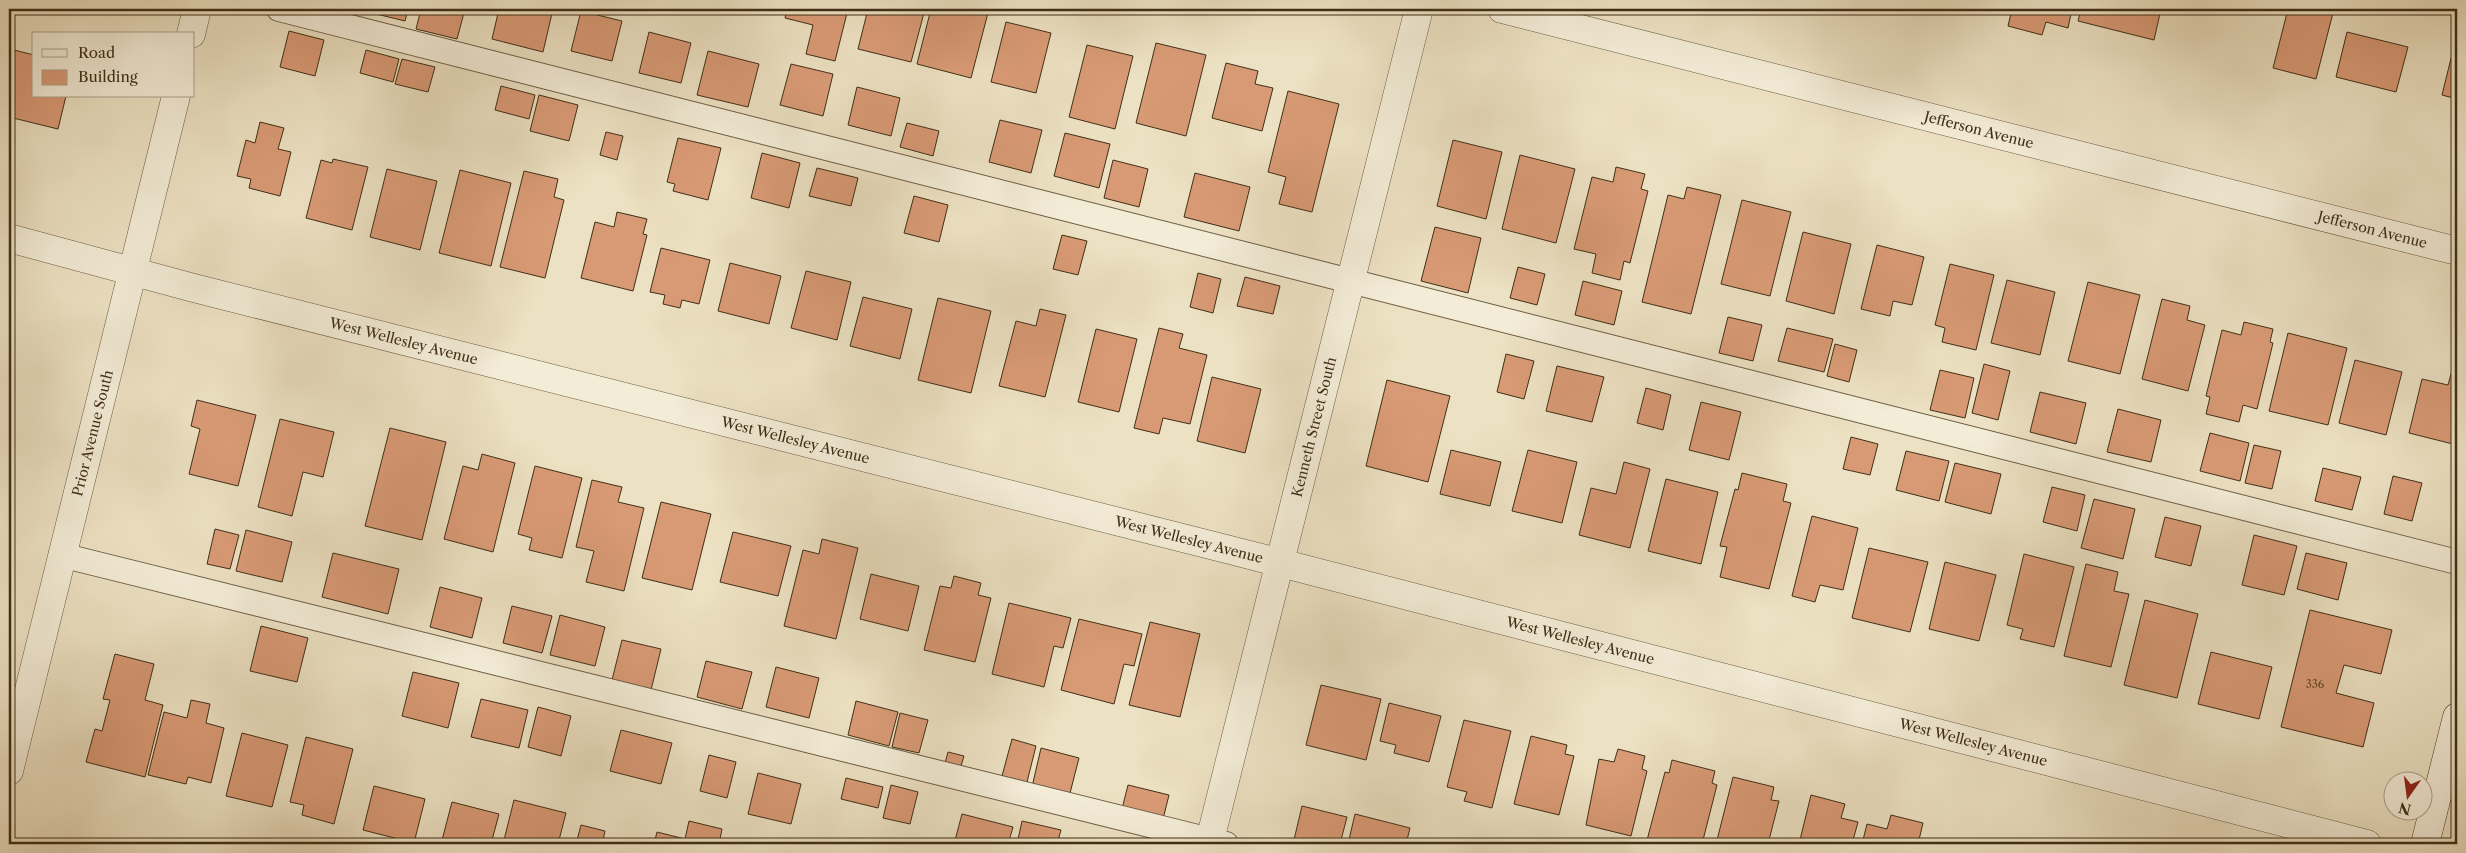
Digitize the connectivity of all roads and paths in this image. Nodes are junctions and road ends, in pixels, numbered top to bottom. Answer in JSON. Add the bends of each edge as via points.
{"nodes":[{"id":1,"x":197,"y":9,"type":"edge"},
{"id":2,"x":279,"y":9,"type":"edge"},
{"id":3,"x":1419,"y":9,"type":"edge"},
{"id":4,"x":1502,"y":9,"type":"edge"},
{"id":5,"x":191,"y":32,"type":"edge"},
{"id":6,"x":176,"y":98,"type":"edge"},
{"id":7,"x":9,"y":238,"type":"edge"},
{"id":8,"x":2457,"y":251,"type":"edge"},
{"id":9,"x":134,"y":270,"type":"junction"},
{"id":10,"x":1350,"y":280,"type":"junction"},
{"id":11,"x":61,"y":555,"type":"junction"},
{"id":12,"x":2457,"y":562,"type":"edge"},
{"id":13,"x":1280,"y":564,"type":"junction"},
{"id":14,"x":2457,"y":717,"type":"edge"},
{"id":15,"x":9,"y":771,"type":"edge"},
{"id":16,"x":1215,"y":843,"type":"edge"},
{"id":17,"x":2367,"y":844,"type":"edge"},
{"id":18,"x":2425,"y":844,"type":"edge"}],
"edges":[{"from":1,"to":5,"type":"street"},
{"from":2,"to":10,"type":"lane"},
{"from":3,"to":10,"type":"street","name":"Kenneth Street South"},
{"from":4,"to":8,"type":"street","name":"Jefferson Avenue"},
{"from":6,"to":9,"type":"street","name":"Prior Avenue South"},
{"from":7,"to":9,"type":"street","name":"West Wellesley Avenue"},
{"from":9,"to":11,"type":"street","name":"Prior Avenue South"},
{"from":9,"to":13,"type":"street","name":"West Wellesley Avenue","via":[[190,287]]},
{"from":10,"to":12,"type":"lane"},
{"from":10,"to":13,"type":"street","name":"Kenneth Street South"},
{"from":11,"to":15,"type":"street","name":"Prior Avenue South"},
{"from":11,"to":16,"type":"lane"},
{"from":13,"to":16,"type":"street","name":"Kenneth Street South"},
{"from":13,"to":17,"type":"street","name":"West Wellesley Avenue"},
{"from":14,"to":18,"type":"street"}]}
